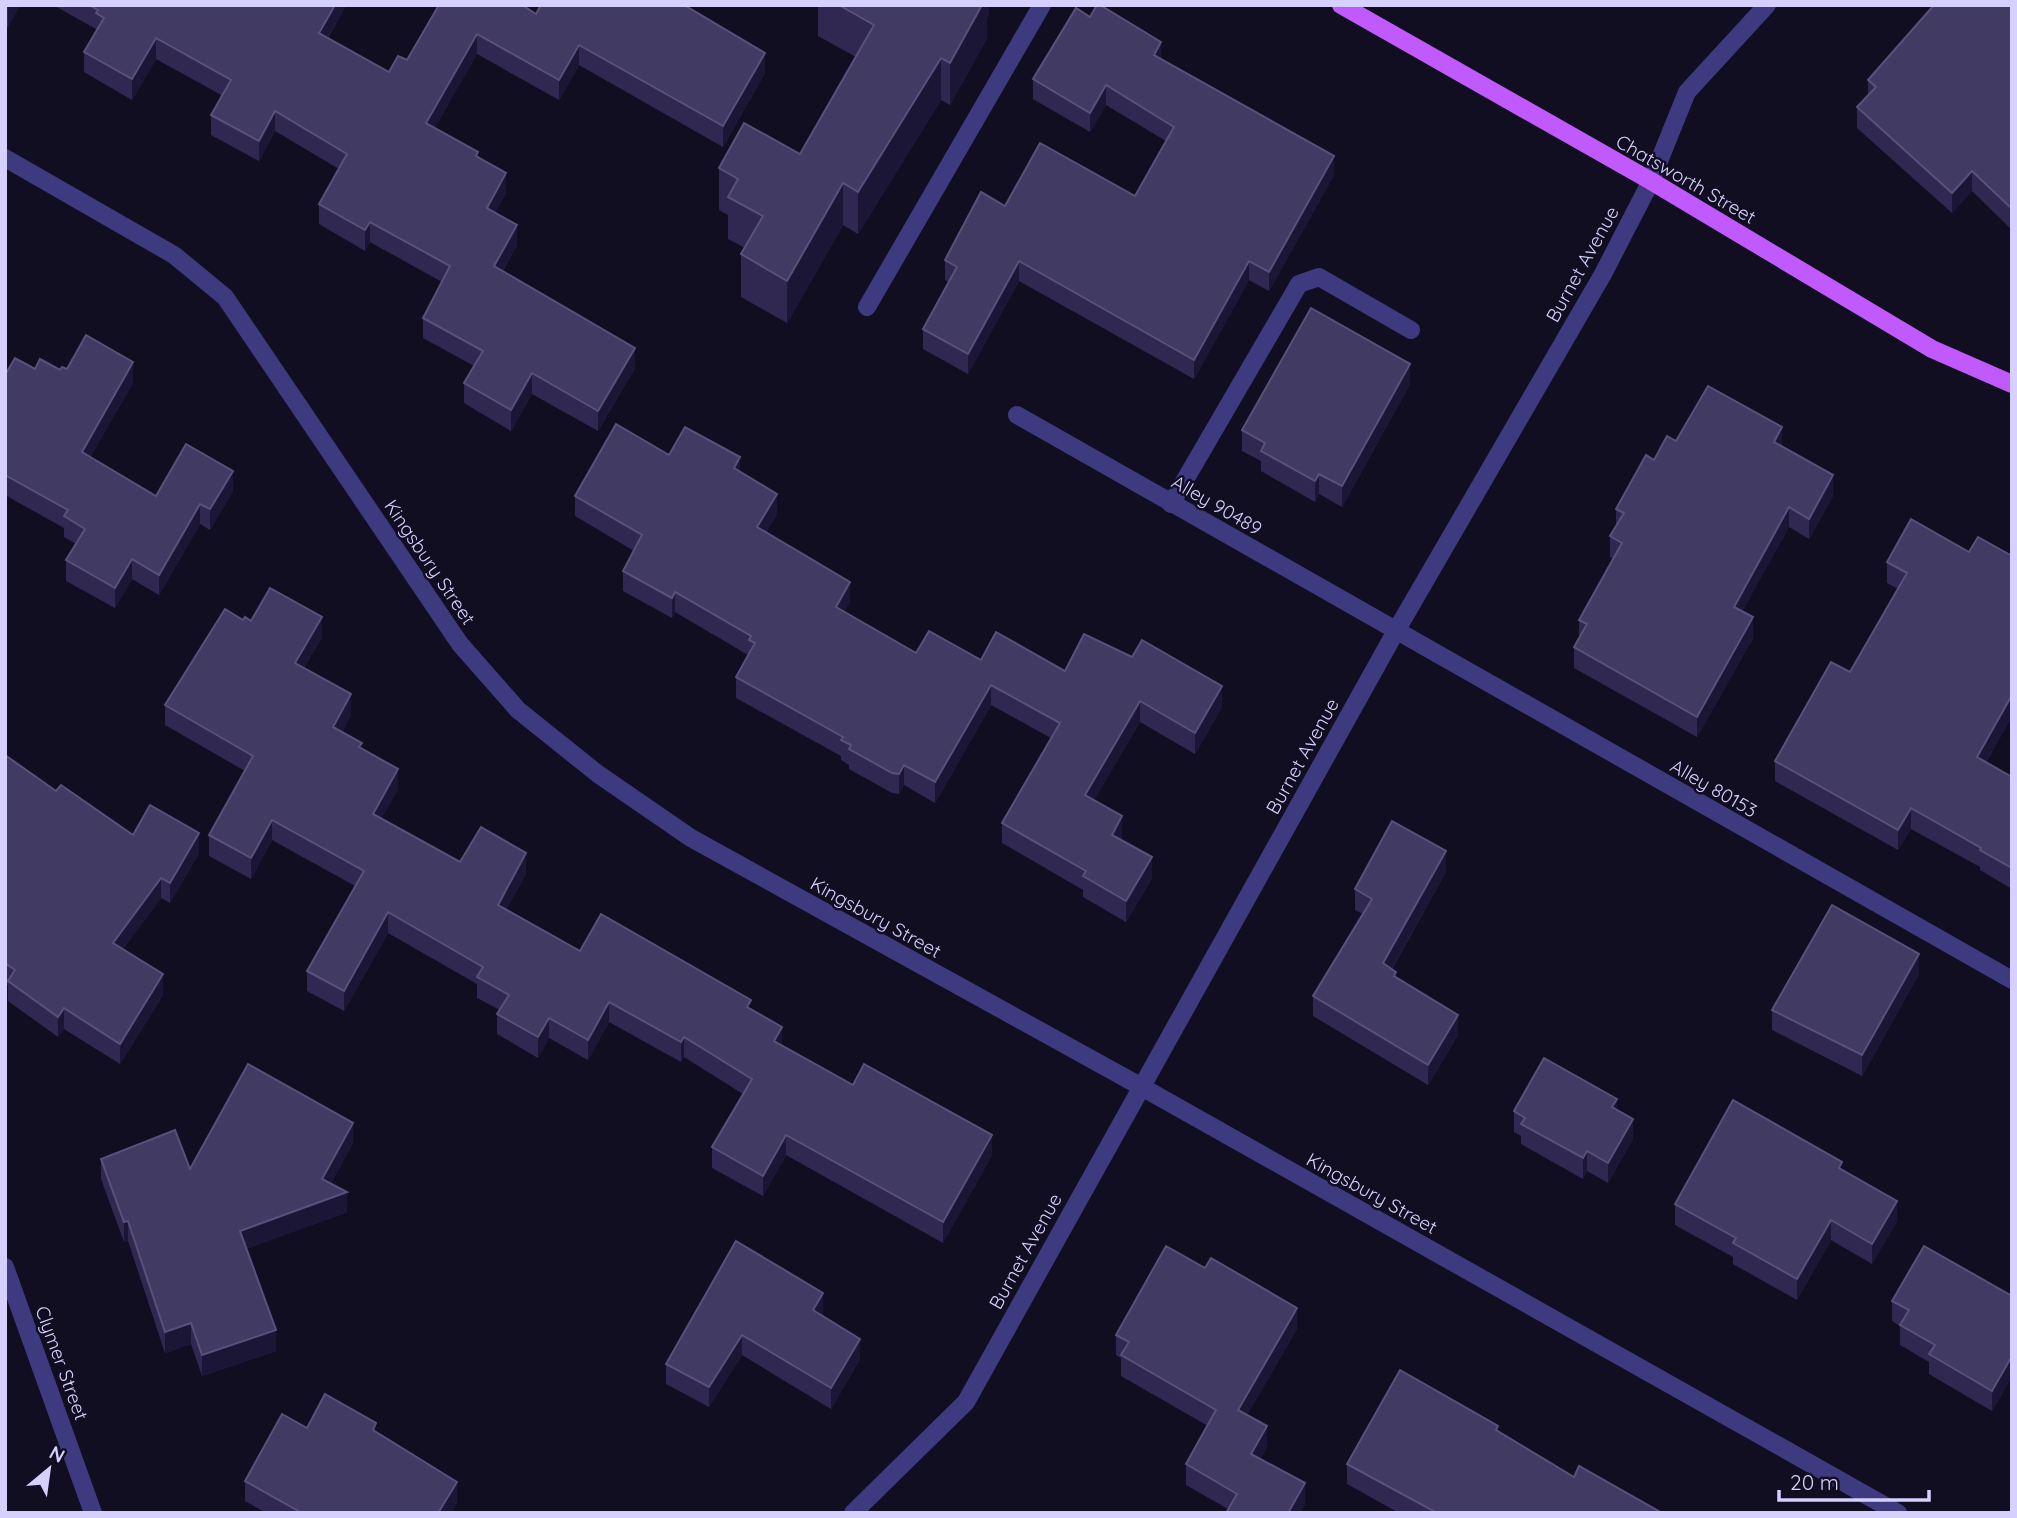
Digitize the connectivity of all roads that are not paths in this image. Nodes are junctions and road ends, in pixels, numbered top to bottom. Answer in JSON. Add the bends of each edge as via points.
{"nodes":[{"id":1,"x":1042,"y":5,"type":"edge"},
{"id":2,"x":1341,"y":5,"type":"edge"},
{"id":3,"x":1767,"y":5,"type":"edge"},
{"id":4,"x":5,"y":158,"type":"edge"},
{"id":5,"x":1651,"y":181,"type":"junction"},
{"id":6,"x":867,"y":307,"type":"dead end"},
{"id":7,"x":1411,"y":330,"type":"dead end"},
{"id":8,"x":2012,"y":384,"type":"edge"},
{"id":9,"x":1017,"y":415,"type":"dead end"},
{"id":10,"x":1171,"y":503,"type":"junction"},
{"id":11,"x":1396,"y":631,"type":"junction"},
{"id":12,"x":2012,"y":980,"type":"edge"},
{"id":13,"x":1140,"y":1086,"type":"junction"},
{"id":14,"x":5,"y":1267,"type":"edge"},
{"id":15,"x":93,"y":1513,"type":"edge"},
{"id":16,"x":853,"y":1513,"type":"edge"},
{"id":17,"x":1898,"y":1513,"type":"edge"}],
"edges":[{"from":1,"to":6,"type":"street"},
{"from":2,"to":5,"type":"main road","name":"Chatsworth Street"},
{"from":3,"to":5,"type":"street","name":"Burnet Avenue","via":[[1687,92]]},
{"from":4,"to":13,"type":"street","name":"Kingsbury Street","via":[[174,255],[225,297],[460,644],[519,709],[598,774],[691,838]]},
{"from":5,"to":8,"type":"main road","name":"Chatsworth Street","via":[[1932,349]]},
{"from":5,"to":11,"type":"street","name":"Burnet Avenue","via":[[1594,290]]},
{"from":7,"to":10,"type":"street","via":[[1319,277],[1299,284]]},
{"from":9,"to":10,"type":"street","name":"Alley 90489"},
{"from":10,"to":11,"type":"street","name":"Alley 90489"},
{"from":11,"to":12,"type":"street","name":"Alley 80153"},
{"from":11,"to":13,"type":"street","name":"Burnet Avenue"},
{"from":13,"to":16,"type":"street","name":"Burnet Avenue","via":[[966,1402]]},
{"from":13,"to":17,"type":"street","name":"Kingsbury Street"},
{"from":14,"to":15,"type":"street","name":"Clymer Street"}]}
